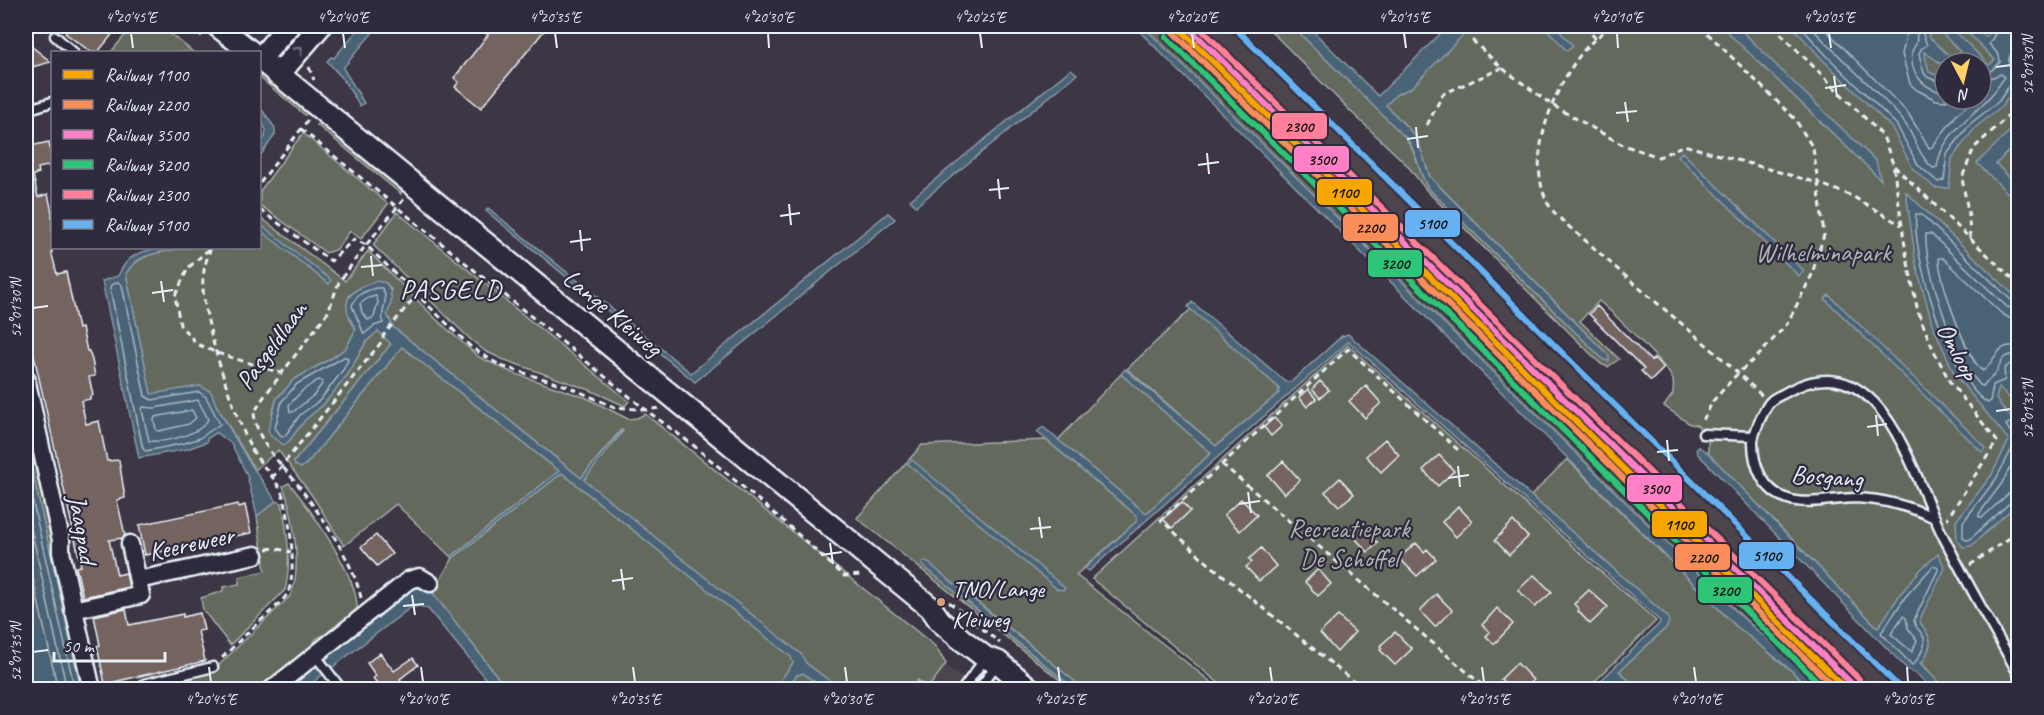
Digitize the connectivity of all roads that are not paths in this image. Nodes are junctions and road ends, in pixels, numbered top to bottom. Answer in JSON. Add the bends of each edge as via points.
{"nodes":[{"id":1,"x":218,"y":26,"type":"edge"},
{"id":2,"x":288,"y":26,"type":"edge"},
{"id":3,"x":320,"y":26,"type":"edge"},
{"id":4,"x":55,"y":36,"type":"dead end"},
{"id":5,"x":72,"y":51,"type":"edge"},
{"id":6,"x":250,"y":51,"type":"edge"},
{"id":7,"x":261,"y":58,"type":"edge"},
{"id":8,"x":261,"y":60,"type":"edge"},
{"id":9,"x":278,"y":75,"type":"junction"},
{"id":10,"x":51,"y":102,"type":"edge"},
{"id":11,"x":26,"y":110,"type":"edge"},
{"id":12,"x":26,"y":378,"type":"edge"},
{"id":13,"x":1703,"y":435,"type":"dead end"},
{"id":14,"x":1754,"y":436,"type":"junction"},
{"id":15,"x":1935,"y":518,"type":"junction"},
{"id":16,"x":130,"y":544,"type":"dead end"},
{"id":17,"x":255,"y":555,"type":"road end"},
{"id":18,"x":138,"y":580,"type":"junction"},
{"id":19,"x":430,"y":583,"type":"dead end"},
{"id":20,"x":73,"y":610,"type":"junction"},
{"id":21,"x":316,"y":657,"type":"junction"},
{"id":22,"x":992,"y":657,"type":"junction"},
{"id":23,"x":213,"y":667,"type":"road end"},
{"id":24,"x":2019,"y":673,"type":"edge"},
{"id":25,"x":92,"y":690,"type":"edge"},
{"id":26,"x":145,"y":690,"type":"edge"},
{"id":27,"x":272,"y":690,"type":"edge"},
{"id":28,"x":342,"y":690,"type":"edge"},
{"id":29,"x":962,"y":690,"type":"edge"},
{"id":30,"x":978,"y":690,"type":"edge"},
{"id":31,"x":1031,"y":690,"type":"edge"}],
"edges":[{"from":1,"to":6,"type":"street"},
{"from":2,"to":7,"type":"street"},
{"from":9,"to":3,"type":"street","one_way":true},
{"from":4,"to":5,"type":"lane"},
{"from":8,"to":9,"type":"street","name":"Lange Kleiweg"},
{"from":9,"to":22,"type":"street","name":"Lange Kleiweg","via":[[931,608],[946,614]]},
{"from":10,"to":11,"type":"lane"},
{"from":12,"to":20,"type":"street","name":"Jaagpad"},
{"from":13,"to":14,"type":"lane"},
{"from":14,"to":15,"type":"lane","name":"Bosgang","via":[[1753,458],[1760,476],[1769,489],[1789,500],[1855,498],[1891,502]]},
{"from":14,"to":15,"type":"lane","name":"Bosgang","via":[[1769,402],[1798,385],[1823,379],[1844,383],[1876,403],[1891,422]]},
{"from":15,"to":24,"type":"lane"},
{"from":16,"to":18,"type":"street","name":"Keereweer"},
{"from":17,"to":18,"type":"street","name":"Keereweer"},
{"from":18,"to":20,"type":"street","name":"Keereweer","via":[[141,595]]},
{"from":19,"to":21,"type":"street","via":[[420,577],[409,580]]},
{"from":20,"to":25,"type":"street","name":"Jaagpad"},
{"from":21,"to":27,"type":"street"},
{"from":21,"to":28,"type":"lane"},
{"from":22,"to":29,"type":"lane"},
{"from":22,"to":30,"type":"lane"},
{"from":22,"to":31,"type":"street","name":"Lange Kleiweg"},
{"from":23,"to":26,"type":"lane","via":[[144,684]]}]}
